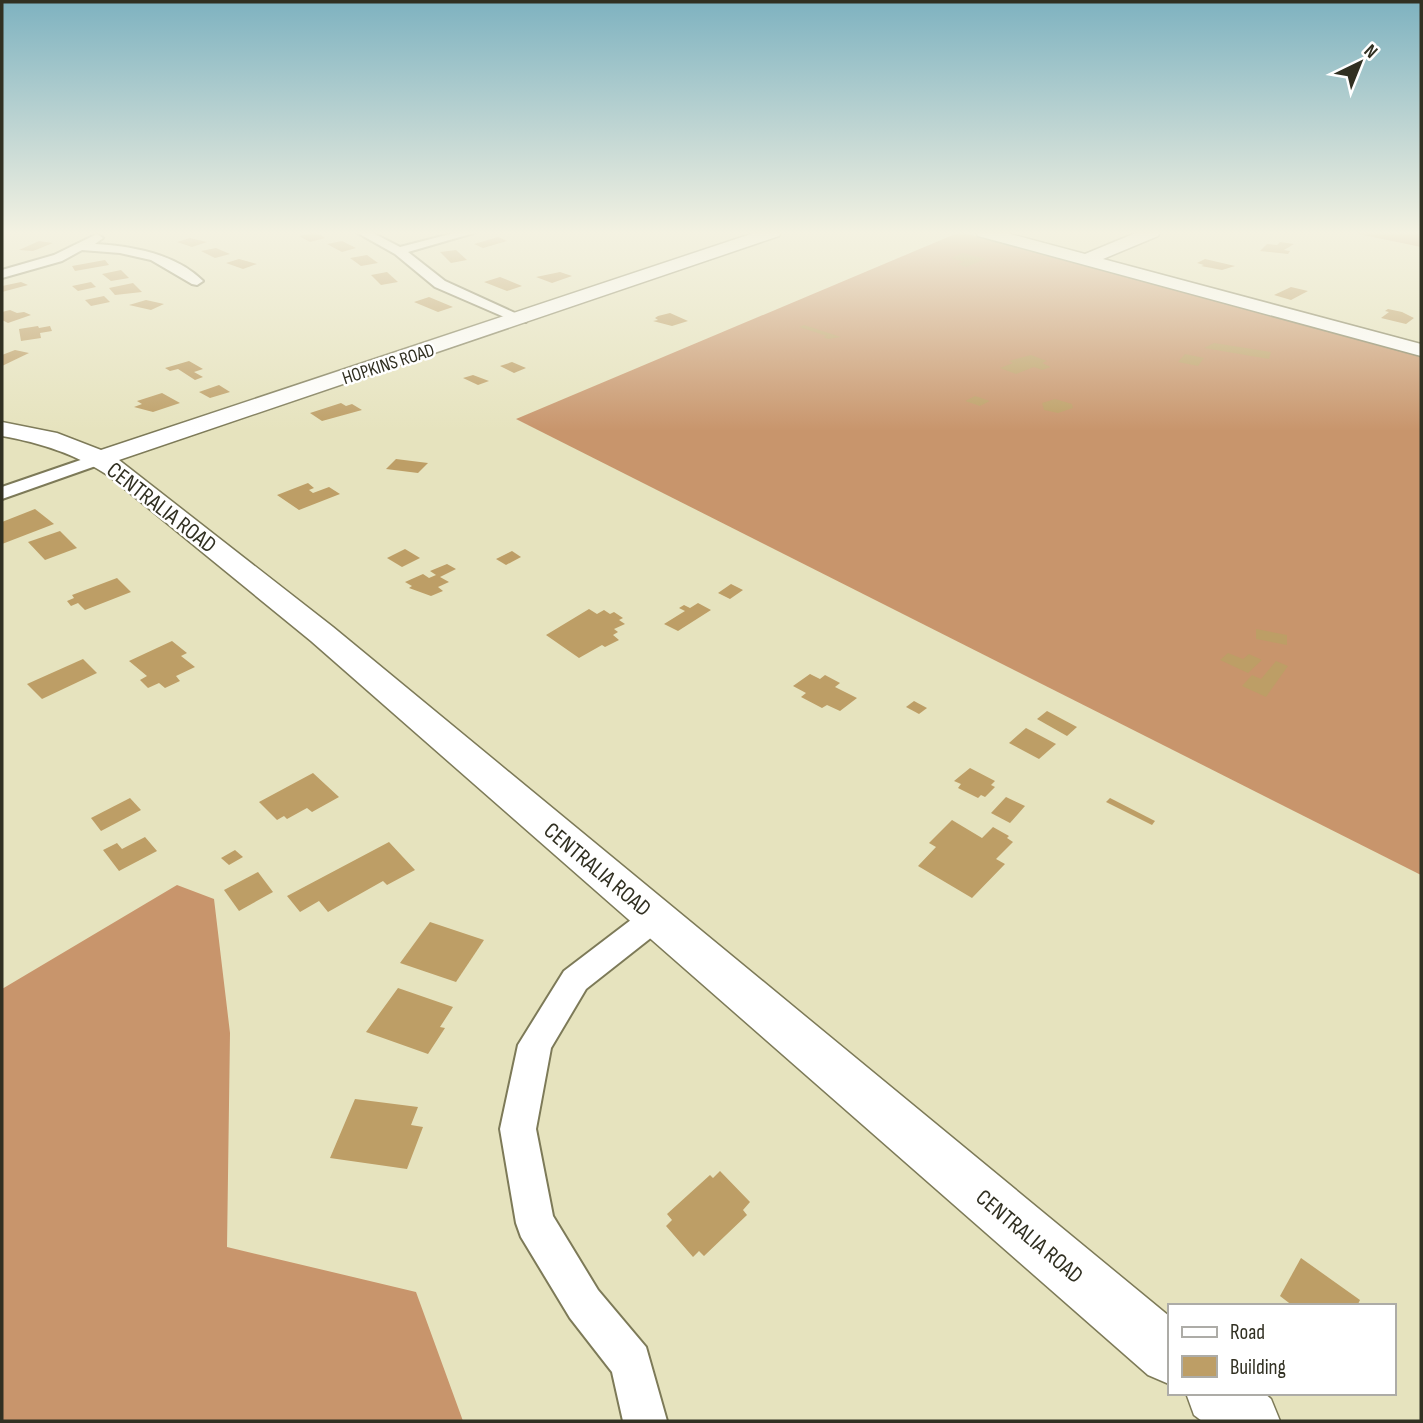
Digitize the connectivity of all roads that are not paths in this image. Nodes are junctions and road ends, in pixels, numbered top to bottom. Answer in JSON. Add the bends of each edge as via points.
{"nodes":[{"id":1,"x":473,"y":298,"type":"edge"},
{"id":2,"x":581,"y":298,"type":"edge"},
{"id":3,"x":1229,"y":298,"type":"edge"},
{"id":4,"x":521,"y":319,"type":"junction"},
{"id":5,"x":1421,"y":349,"type":"edge"},
{"id":6,"x":2,"y":429,"type":"edge"},
{"id":7,"x":101,"y":458,"type":"junction"},
{"id":8,"x":2,"y":493,"type":"edge"},
{"id":9,"x":655,"y":918,"type":"junction"},
{"id":10,"x":1168,"y":1353,"type":"edge"},
{"id":11,"x":1218,"y":1395,"type":"edge"},
{"id":12,"x":645,"y":1421,"type":"edge"},
{"id":13,"x":1249,"y":1421,"type":"edge"}],
"edges":[{"from":1,"to":4,"type":"street"},
{"from":2,"to":4,"type":"main road","name":"HOPKINS ROAD"},
{"from":3,"to":5,"type":"main road"},
{"from":4,"to":7,"type":"main road","name":"HOPKINS ROAD"},
{"from":6,"to":7,"type":"main road","name":"CENTRALIA ROAD","via":[[58,440]]},
{"from":7,"to":8,"type":"street","name":"HOPKINS ROAD"},
{"from":7,"to":9,"type":"main road","name":"CENTRALIA ROAD","via":[[313,626]]},
{"from":9,"to":10,"type":"main road","name":"CENTRALIA ROAD"},
{"from":9,"to":12,"type":"street","via":[[575,980],[535,1045],[518,1129],[535,1223],[584,1304],[631,1362]]},
{"from":11,"to":13,"type":"main road"}]}
